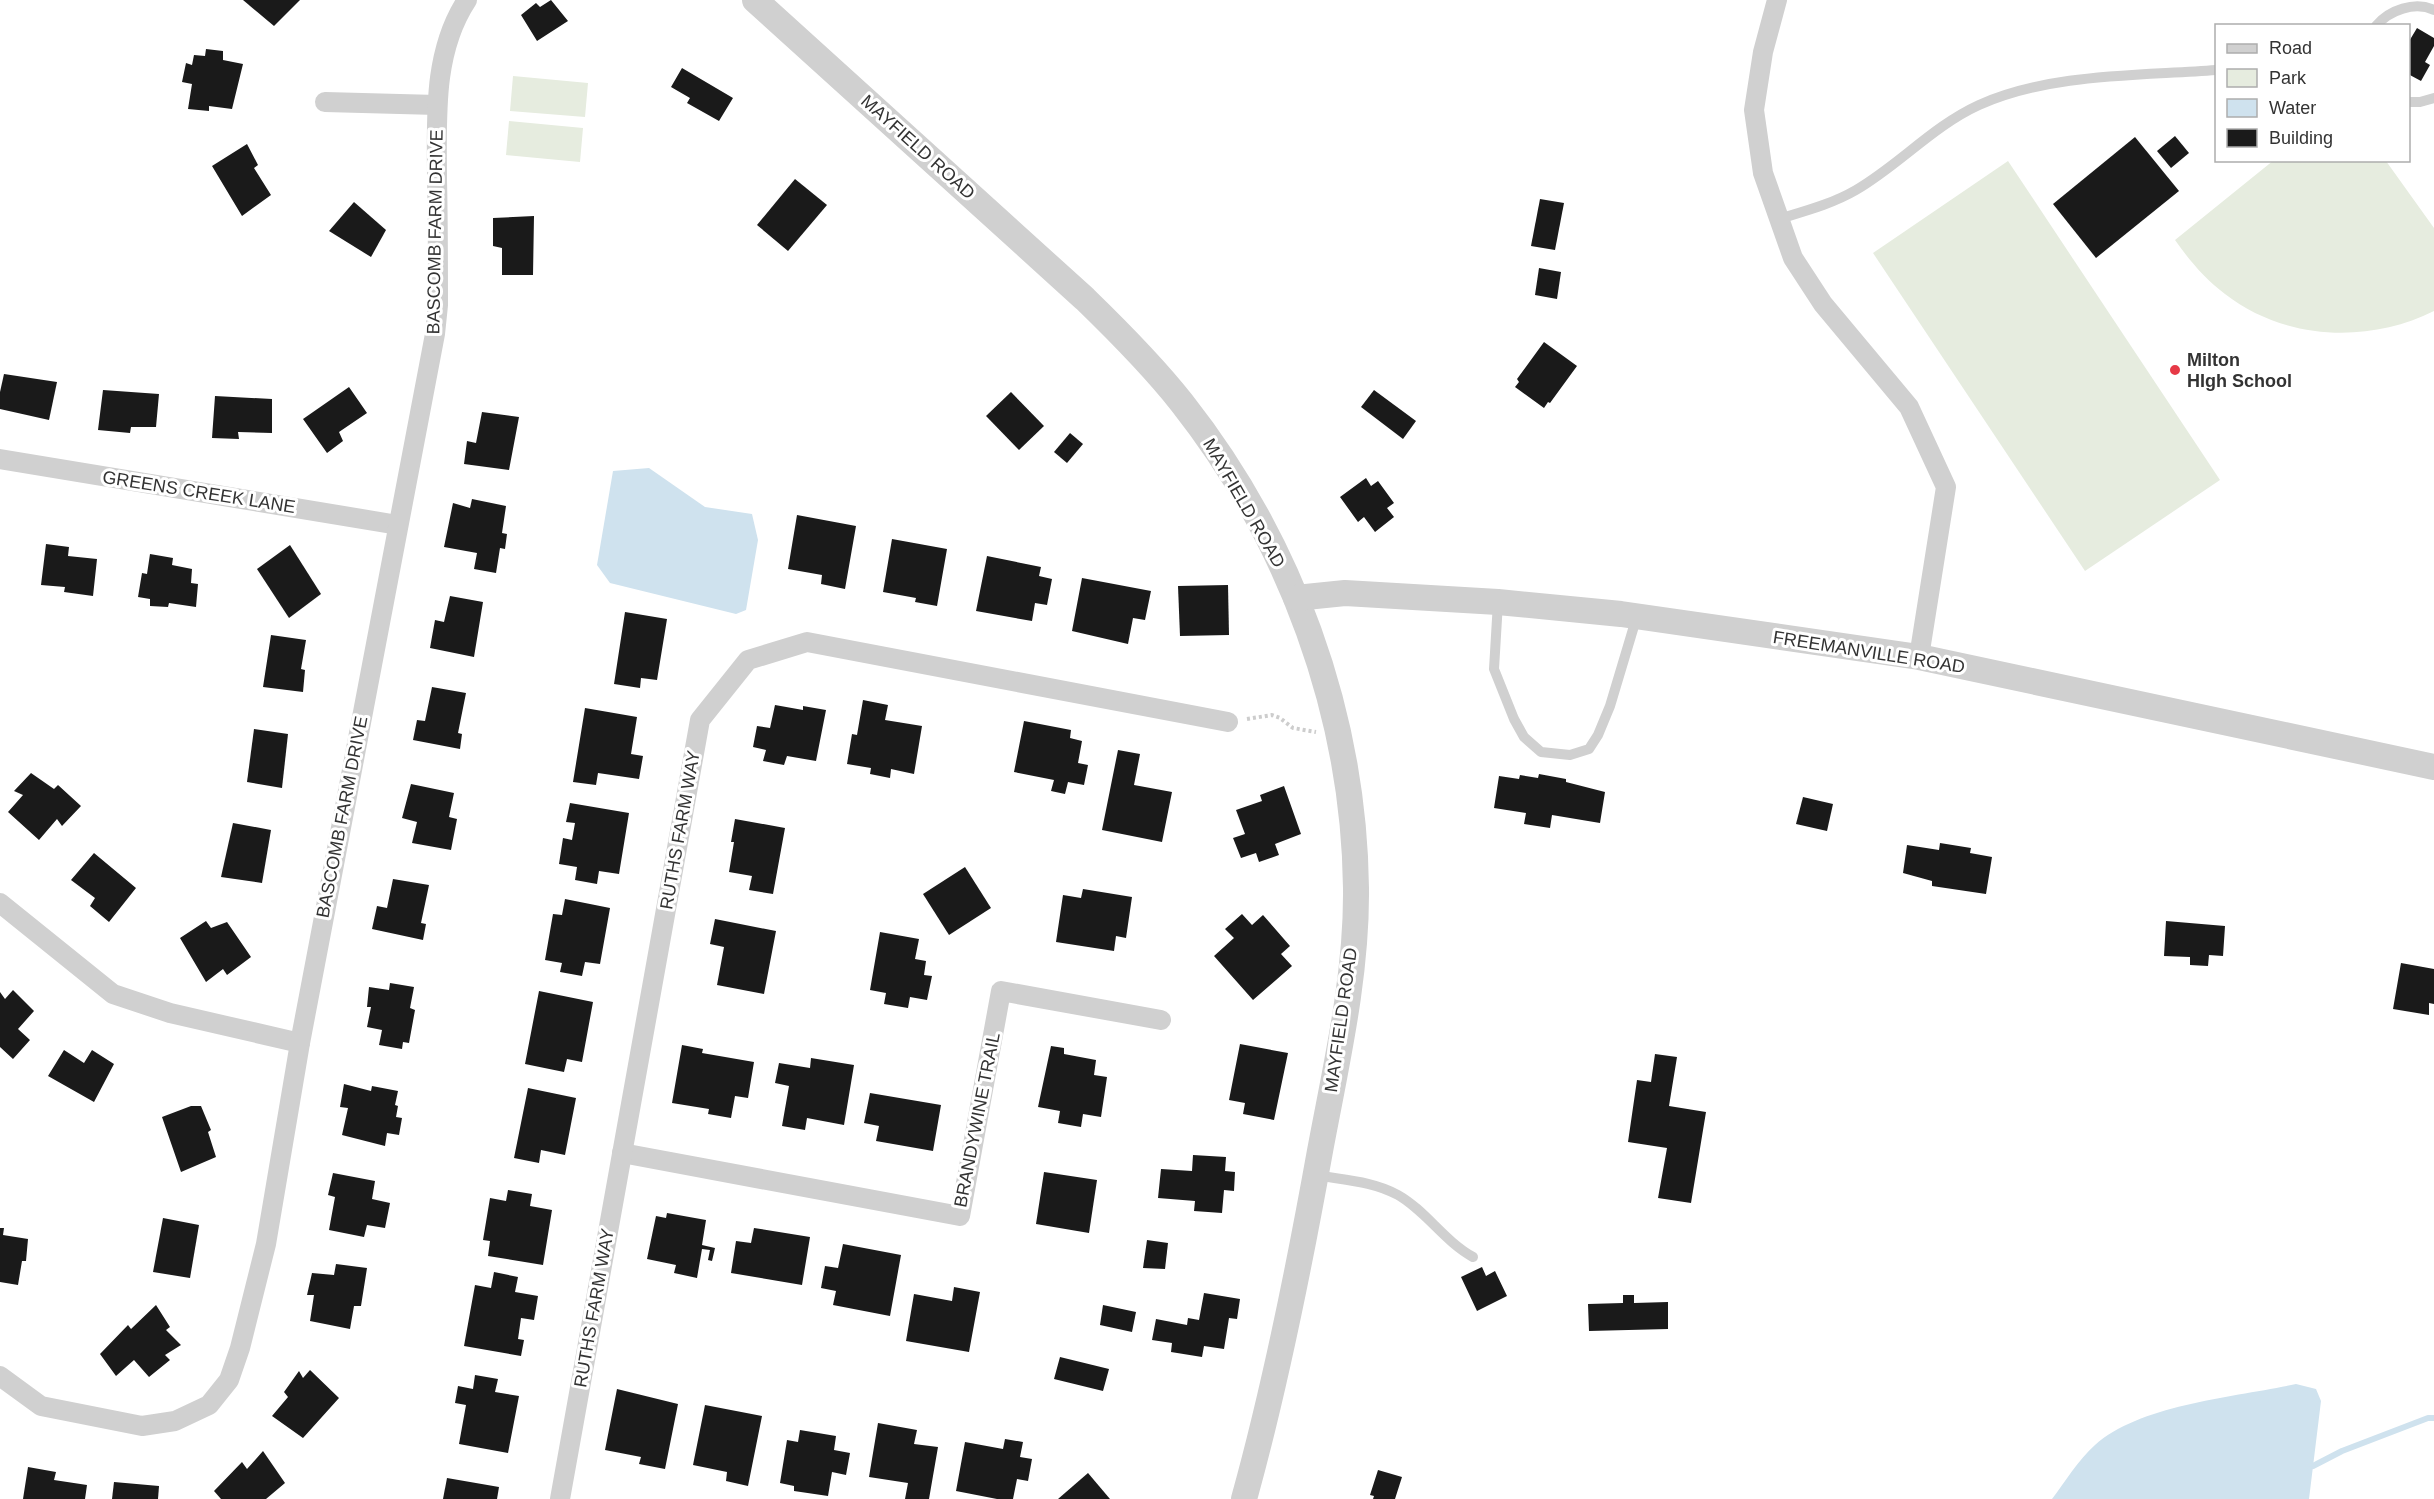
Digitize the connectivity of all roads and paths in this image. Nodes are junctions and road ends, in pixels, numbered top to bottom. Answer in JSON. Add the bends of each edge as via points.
{"nodes":[{"id":1,"x":467,"y":0,"type":"edge"},
{"id":2,"x":755,"y":0,"type":"edge"},
{"id":3,"x":1777,"y":0,"type":"edge"},
{"id":4,"x":2434,"y":10,"type":"edge"},
{"id":5,"x":2378,"y":24,"type":"edge"},
{"id":6,"x":2215,"y":70,"type":"edge"},
{"id":7,"x":2434,"y":98,"type":"edge"},
{"id":8,"x":325,"y":102,"type":"dead end"},
{"id":9,"x":2410,"y":102,"type":"edge"},
{"id":10,"x":437,"y":105,"type":"junction"},
{"id":11,"x":1779,"y":219,"type":"junction"},
{"id":12,"x":0,"y":459,"type":"edge"},
{"id":13,"x":398,"y":525,"type":"junction"},
{"id":14,"x":1296,"y":598,"type":"junction"},
{"id":15,"x":1498,"y":602,"type":"junction"},
{"id":16,"x":1637,"y":616,"type":"junction"},
{"id":17,"x":1919,"y":657,"type":"junction"},
{"id":18,"x":1228,"y":722,"type":"joint"},
{"id":19,"x":1336,"y":725,"type":"junction"},
{"id":20,"x":2434,"y":768,"type":"edge"},
{"id":21,"x":0,"y":903,"type":"edge"},
{"id":22,"x":1161,"y":1020,"type":"dead end"},
{"id":23,"x":300,"y":1042,"type":"junction"},
{"id":24,"x":622,"y":1153,"type":"junction"},
{"id":25,"x":1316,"y":1175,"type":"junction"},
{"id":26,"x":1473,"y":1257,"type":"dead end"},
{"id":27,"x":0,"y":1376,"type":"edge"},
{"id":28,"x":560,"y":1499,"type":"edge"},
{"id":29,"x":1244,"y":1499,"type":"edge"}],
"edges":[{"from":1,"to":10,"type":"street","name":"BASCOMB FARM DRIVE","via":[[442,64]]},
{"from":2,"to":14,"type":"street","name":"MAYFIELD ROAD","via":[[1128,341],[1182,403],[1226,464],[1264,529]]},
{"from":3,"to":11,"type":"street","via":[[1763,51],[1754,110],[1763,173]]},
{"from":4,"to":5,"type":"lane","via":[[2398,10]]},
{"from":6,"to":11,"type":"lane","via":[[2059,82],[2008,94],[1955,119],[1857,190]]},
{"from":7,"to":9,"type":"lane"},
{"from":8,"to":10,"type":"street"},
{"from":10,"to":13,"type":"street","name":"BASCOMB FARM DRIVE","via":[[438,305]]},
{"from":11,"to":17,"type":"street","via":[[1793,258],[1823,304],[1910,406],[1946,487]]},
{"from":12,"to":13,"type":"street","name":"GREENS CREEK LANE"},
{"from":13,"to":23,"type":"street","name":"BASCOMB FARM DRIVE"},
{"from":14,"to":15,"type":"street","name":"FREEMANVILLE ROAD","via":[[1345,593]]},
{"from":14,"to":19,"type":"street","name":"MAYFIELD ROAD","via":[[1328,689]]},
{"from":15,"to":16,"type":"street","name":"FREEMANVILLE ROAD"},
{"from":15,"to":16,"type":"lane","via":[[1494,669],[1514,719],[1524,737],[1541,752],[1570,755],[1589,749],[1598,735]]},
{"from":16,"to":17,"type":"street","name":"FREEMANVILLE ROAD"},
{"from":17,"to":20,"type":"street","name":"FREEMANVILLE ROAD"},
{"from":18,"to":19,"type":"path","via":[[1272,715],[1293,728],[1310,732],[1322,732]]},
{"from":18,"to":24,"type":"street","name":"RUTHS FARM WAY","via":[[807,642],[748,660],[700,720]]},
{"from":19,"to":25,"type":"street","name":"MAYFIELD ROAD","via":[[1349,787],[1356,889],[1351,981]]},
{"from":21,"to":23,"type":"street","via":[[113,994],[170,1014]]},
{"from":22,"to":24,"type":"street","name":"BRANDYWINE TRAIL","via":[[1001,991],[960,1216]]},
{"from":23,"to":27,"type":"street","name":"BASCOMB FARM DRIVE","via":[[263,1256],[240,1348],[229,1380],[209,1405],[175,1421],[142,1425],[41,1406]]},
{"from":24,"to":28,"type":"street","name":"RUTHS FARM WAY"},
{"from":25,"to":26,"type":"lane","via":[[1380,1186],[1400,1196]]},
{"from":25,"to":29,"type":"street","name":"MAYFIELD ROAD","via":[[1300,1266]]}]}
